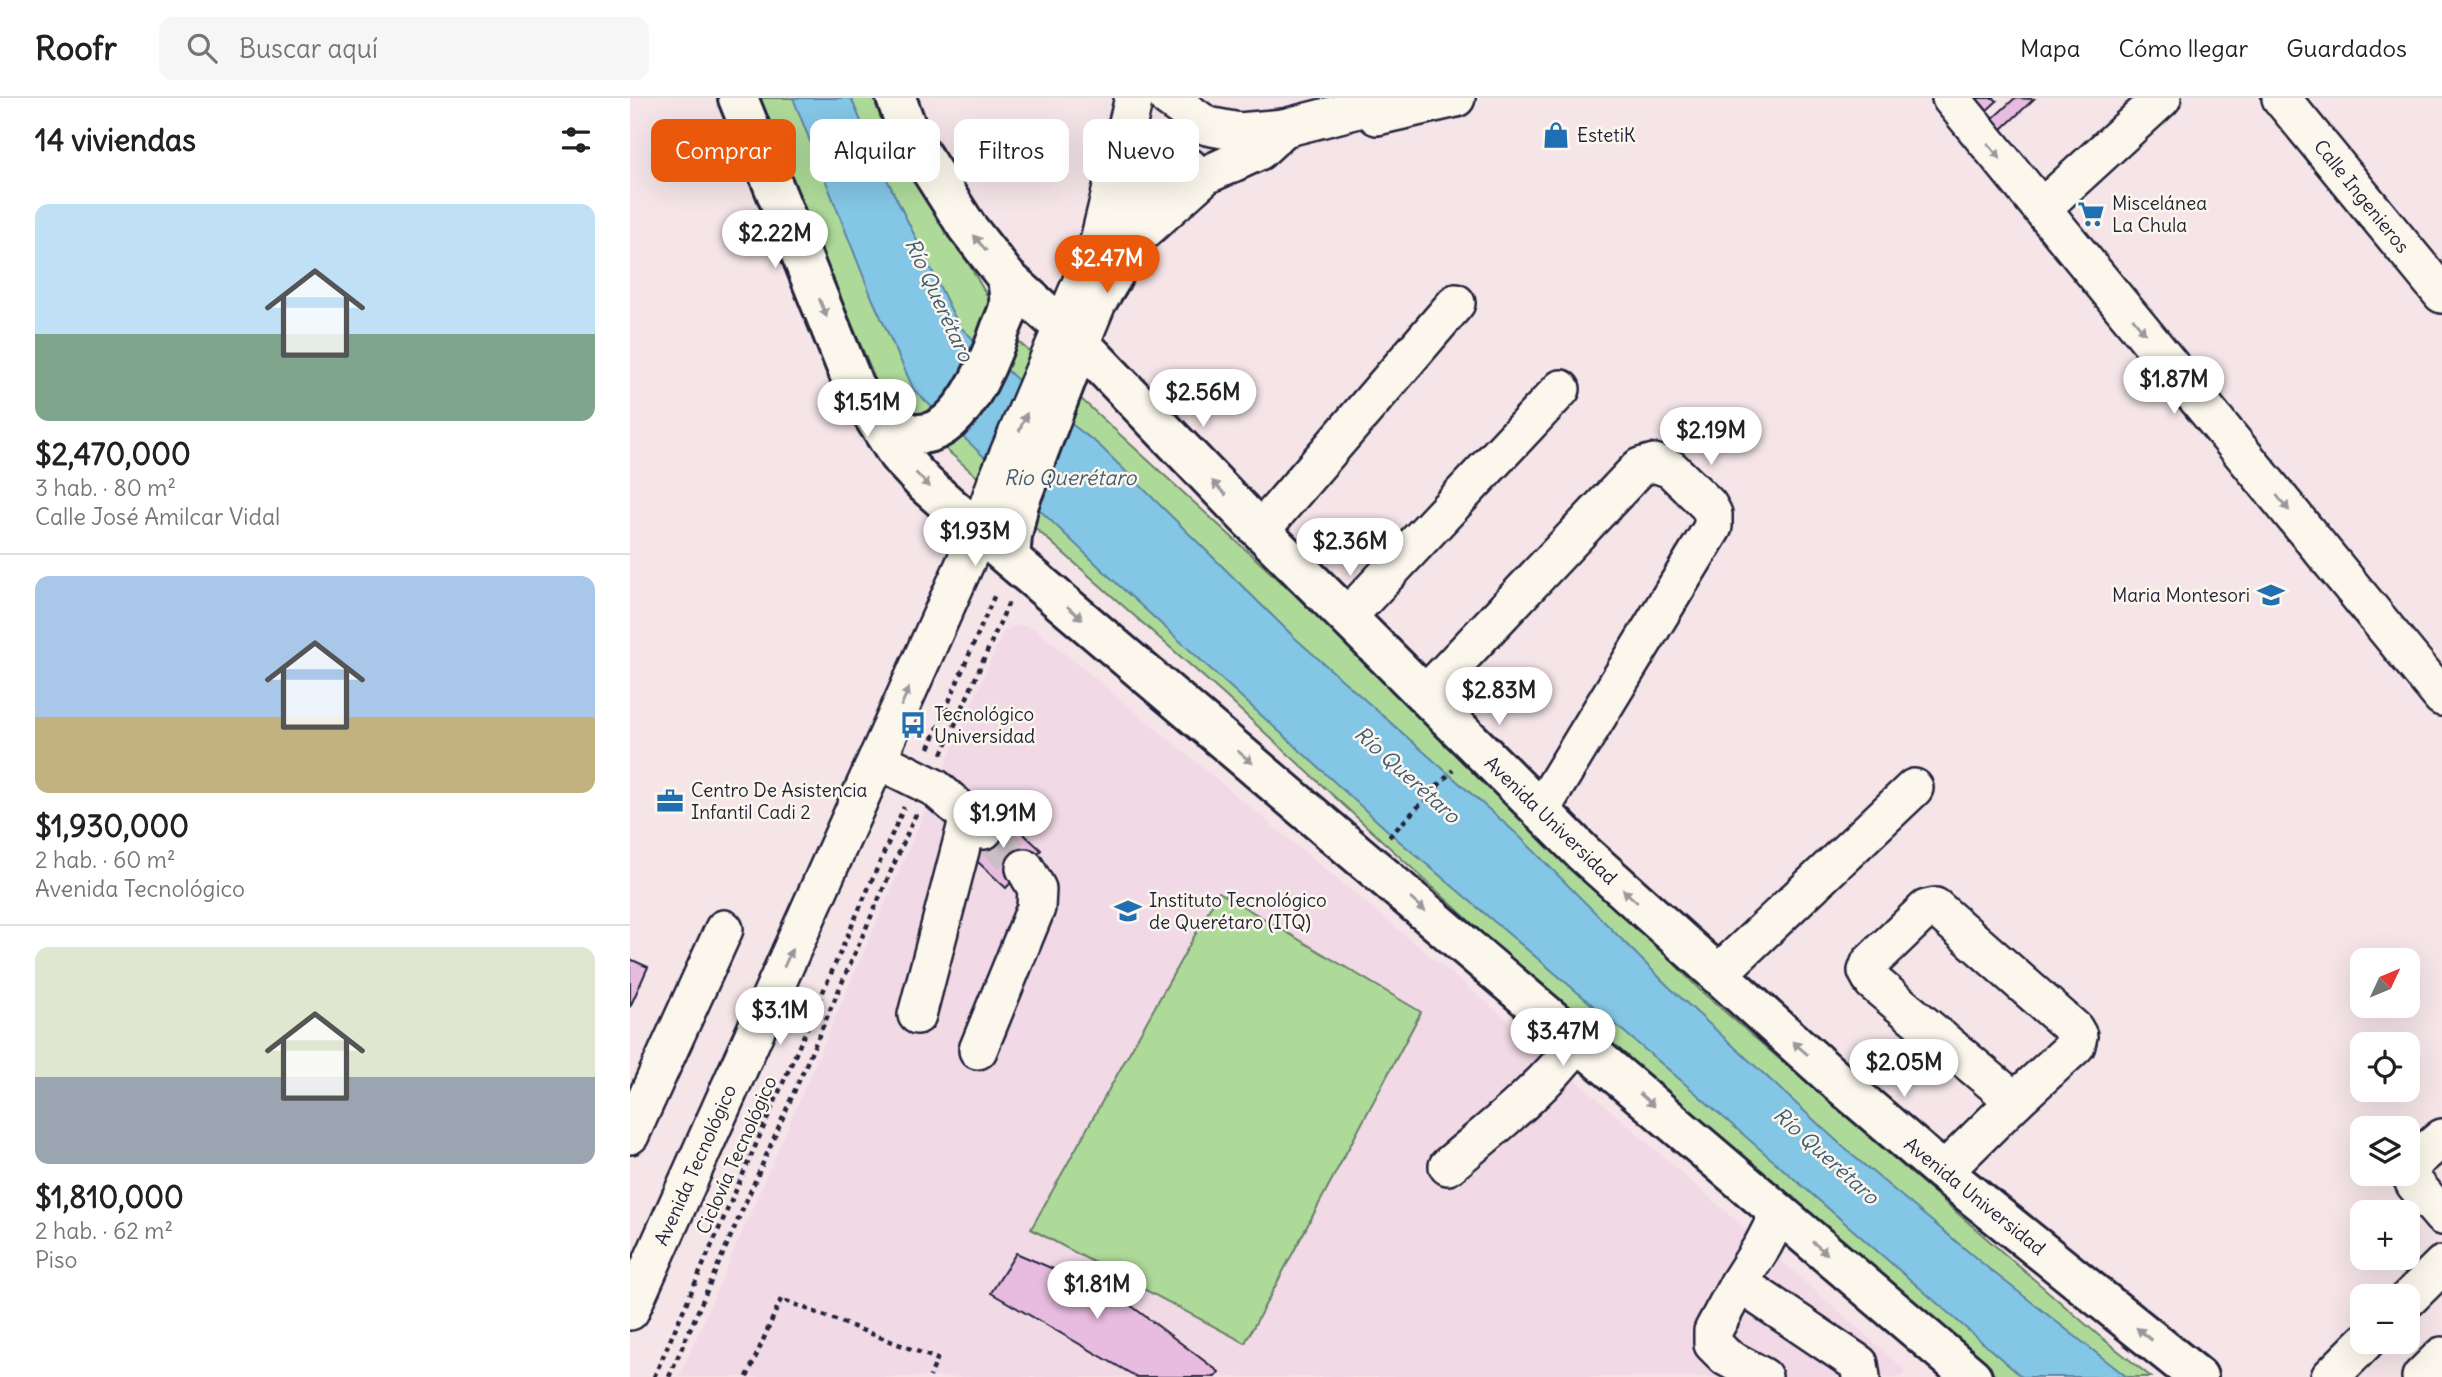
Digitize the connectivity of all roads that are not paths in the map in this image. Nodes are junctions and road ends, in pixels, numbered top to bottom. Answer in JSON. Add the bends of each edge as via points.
{"nodes":[{"id":1,"x":727,"y":98,"type":"edge"},
{"id":2,"x":896,"y":98,"type":"edge"},
{"id":3,"x":1133,"y":98,"type":"edge"},
{"id":4,"x":1168,"y":98,"type":"edge"},
{"id":5,"x":1402,"y":98,"type":"edge"},
{"id":6,"x":1456,"y":98,"type":"edge"},
{"id":7,"x":1951,"y":98,"type":"edge"},
{"id":8,"x":2162,"y":98,"type":"edge"},
{"id":9,"x":2281,"y":98,"type":"edge"},
{"id":10,"x":745,"y":115,"type":"edge"},
{"id":11,"x":1277,"y":134,"type":"junction"},
{"id":12,"x":2042,"y":208,"type":"junction"},
{"id":13,"x":1099,"y":241,"type":"junction"},
{"id":14,"x":1007,"y":278,"type":"junction"},
{"id":15,"x":2442,"y":294,"type":"edge"},
{"id":16,"x":1456,"y":303,"type":"dead end"},
{"id":17,"x":1065,"y":352,"type":"junction"},
{"id":18,"x":854,"y":386,"type":"junction"},
{"id":19,"x":1561,"y":389,"type":"dead end"},
{"id":20,"x":1007,"y":494,"type":"junction"},
{"id":21,"x":1261,"y":530,"type":"junction"},
{"id":22,"x":979,"y":532,"type":"junction"},
{"id":23,"x":1017,"y":564,"type":"junction"},
{"id":24,"x":1348,"y":617,"type":"junction"},
{"id":25,"x":1425,"y":695,"type":"junction"},
{"id":26,"x":2442,"y":698,"type":"edge"},
{"id":27,"x":877,"y":759,"type":"junction"},
{"id":28,"x":1914,"y":788,"type":"dead end"},
{"id":29,"x":1540,"y":810,"type":"junction"},
{"id":30,"x":1025,"y":868,"type":"tunnel mouth"},
{"id":31,"x":723,"y":929,"type":"dead end"},
{"id":32,"x":1717,"y":975,"type":"junction"},
{"id":33,"x":917,"y":1015,"type":"dead end"},
{"id":34,"x":1578,"y":1042,"type":"junction"},
{"id":35,"x":978,"y":1050,"type":"dead end"},
{"id":36,"x":2015,"y":1101,"type":"junction"},
{"id":37,"x":630,"y":1135,"type":"edge"},
{"id":38,"x":2442,"y":1138,"type":"edge"},
{"id":39,"x":1448,"y":1166,"type":"dead end"},
{"id":40,"x":1943,"y":1172,"type":"junction"},
{"id":41,"x":1779,"y":1213,"type":"junction"},
{"id":42,"x":2442,"y":1216,"type":"edge"},
{"id":43,"x":2442,"y":1265,"type":"edge"},
{"id":44,"x":1739,"y":1283,"type":"junction"},
{"id":45,"x":2420,"y":1287,"type":"edge"},
{"id":46,"x":632,"y":1302,"type":"edge"},
{"id":47,"x":2353,"y":1354,"type":"edge"},
{"id":48,"x":2442,"y":1356,"type":"edge"},
{"id":49,"x":1763,"y":1377,"type":"edge"},
{"id":50,"x":1861,"y":1377,"type":"edge"},
{"id":51,"x":1972,"y":1377,"type":"edge"},
{"id":52,"x":2197,"y":1377,"type":"edge"},
{"id":53,"x":2330,"y":1377,"type":"edge"},
{"id":54,"x":2421,"y":1377,"type":"edge"}],
"edges":[{"from":1,"to":10,"type":"street"},
{"from":14,"to":2,"type":"main road","name":"Avenida Universidad","one_way":true,"via":[[967,227],[911,139]]},
{"from":3,"to":13,"type":"street"},
{"from":4,"to":11,"type":"street","via":[[1207,126]]},
{"from":5,"to":11,"type":"street"},
{"from":6,"to":11,"type":"street"},
{"from":7,"to":12,"type":"street","one_way":true},
{"from":8,"to":12,"type":"street"},
{"from":9,"to":15,"type":"street","name":"Calle Ingenieros"},
{"from":10,"to":18,"type":"main road","one_way":true},
{"from":11,"to":13,"type":"street","via":[[1176,173],[1132,203]]},
{"from":11,"to":17,"type":"street","via":[[1259,151],[1206,175],[1137,237]]},
{"from":12,"to":26,"type":"street","one_way":true},
{"from":13,"to":17,"type":"street"},
{"from":14,"to":17,"type":"main road","name":"Avenida Universidad"},
{"from":14,"to":18,"type":"main road","via":[[1009,305],[984,372],[960,411],[939,428],[916,434],[890,420]]},
{"from":16,"to":21,"type":"street"},
{"from":17,"to":20,"type":"main road"},
{"from":21,"to":17,"type":"main road","name":"Avenida Universidad","one_way":true},
{"from":18,"to":22,"type":"main road","one_way":true,"via":[[898,455]]},
{"from":19,"to":24,"type":"street"},
{"from":20,"to":22,"type":"street","name":"Avenida Tecnológico"},
{"from":20,"to":23,"type":"main road"},
{"from":21,"to":24,"type":"main road","name":"Avenida Universidad"},
{"from":22,"to":23,"type":"main road"},
{"from":27,"to":22,"type":"street","name":"Avenida Tecnológico","one_way":true},
{"from":23,"to":34,"type":"main road","one_way":true},
{"from":24,"to":25,"type":"main road","name":"Avenida Universidad"},
{"from":25,"to":29,"type":"main road","name":"Avenida Universidad"},
{"from":25,"to":29,"type":"street","via":[[1640,467],[1654,463],[1671,469],[1707,505],[1713,527]]},
{"from":27,"to":33,"type":"street","via":[[935,788],[977,823]]},
{"from":46,"to":27,"type":"street","name":"Avenida Tecnológico","one_way":true},
{"from":28,"to":32,"type":"street"},
{"from":32,"to":29,"type":"main road","name":"Avenida Universidad","one_way":true},
{"from":30,"to":35,"type":"street","via":[[1037,889],[1036,908]]},
{"from":31,"to":37,"type":"street"},
{"from":40,"to":32,"type":"main road","name":"Avenida Universidad","one_way":true},
{"from":34,"to":39,"type":"street","via":[[1509,1115]]},
{"from":34,"to":41,"type":"main road","one_way":true},
{"from":36,"to":36,"type":"street","via":[[2076,1045],[2078,1036],[1944,914],[1935,907],[1926,909],[1867,971],[1873,982]]},
{"from":36,"to":40,"type":"street"},
{"from":38,"to":42,"type":"street","via":[[2416,1160],[2410,1173]]},
{"from":52,"to":40,"type":"main road","name":"Avenida Universidad","one_way":true},
{"from":41,"to":44,"type":"street"},
{"from":41,"to":51,"type":"main road","one_way":true},
{"from":43,"to":45,"type":"street"},
{"from":44,"to":49,"type":"street","via":[[1713,1331],[1713,1344],[1726,1357]]},
{"from":44,"to":50,"type":"street","via":[[1859,1364]]},
{"from":47,"to":53,"type":"street"},
{"from":48,"to":54,"type":"street"}]}
